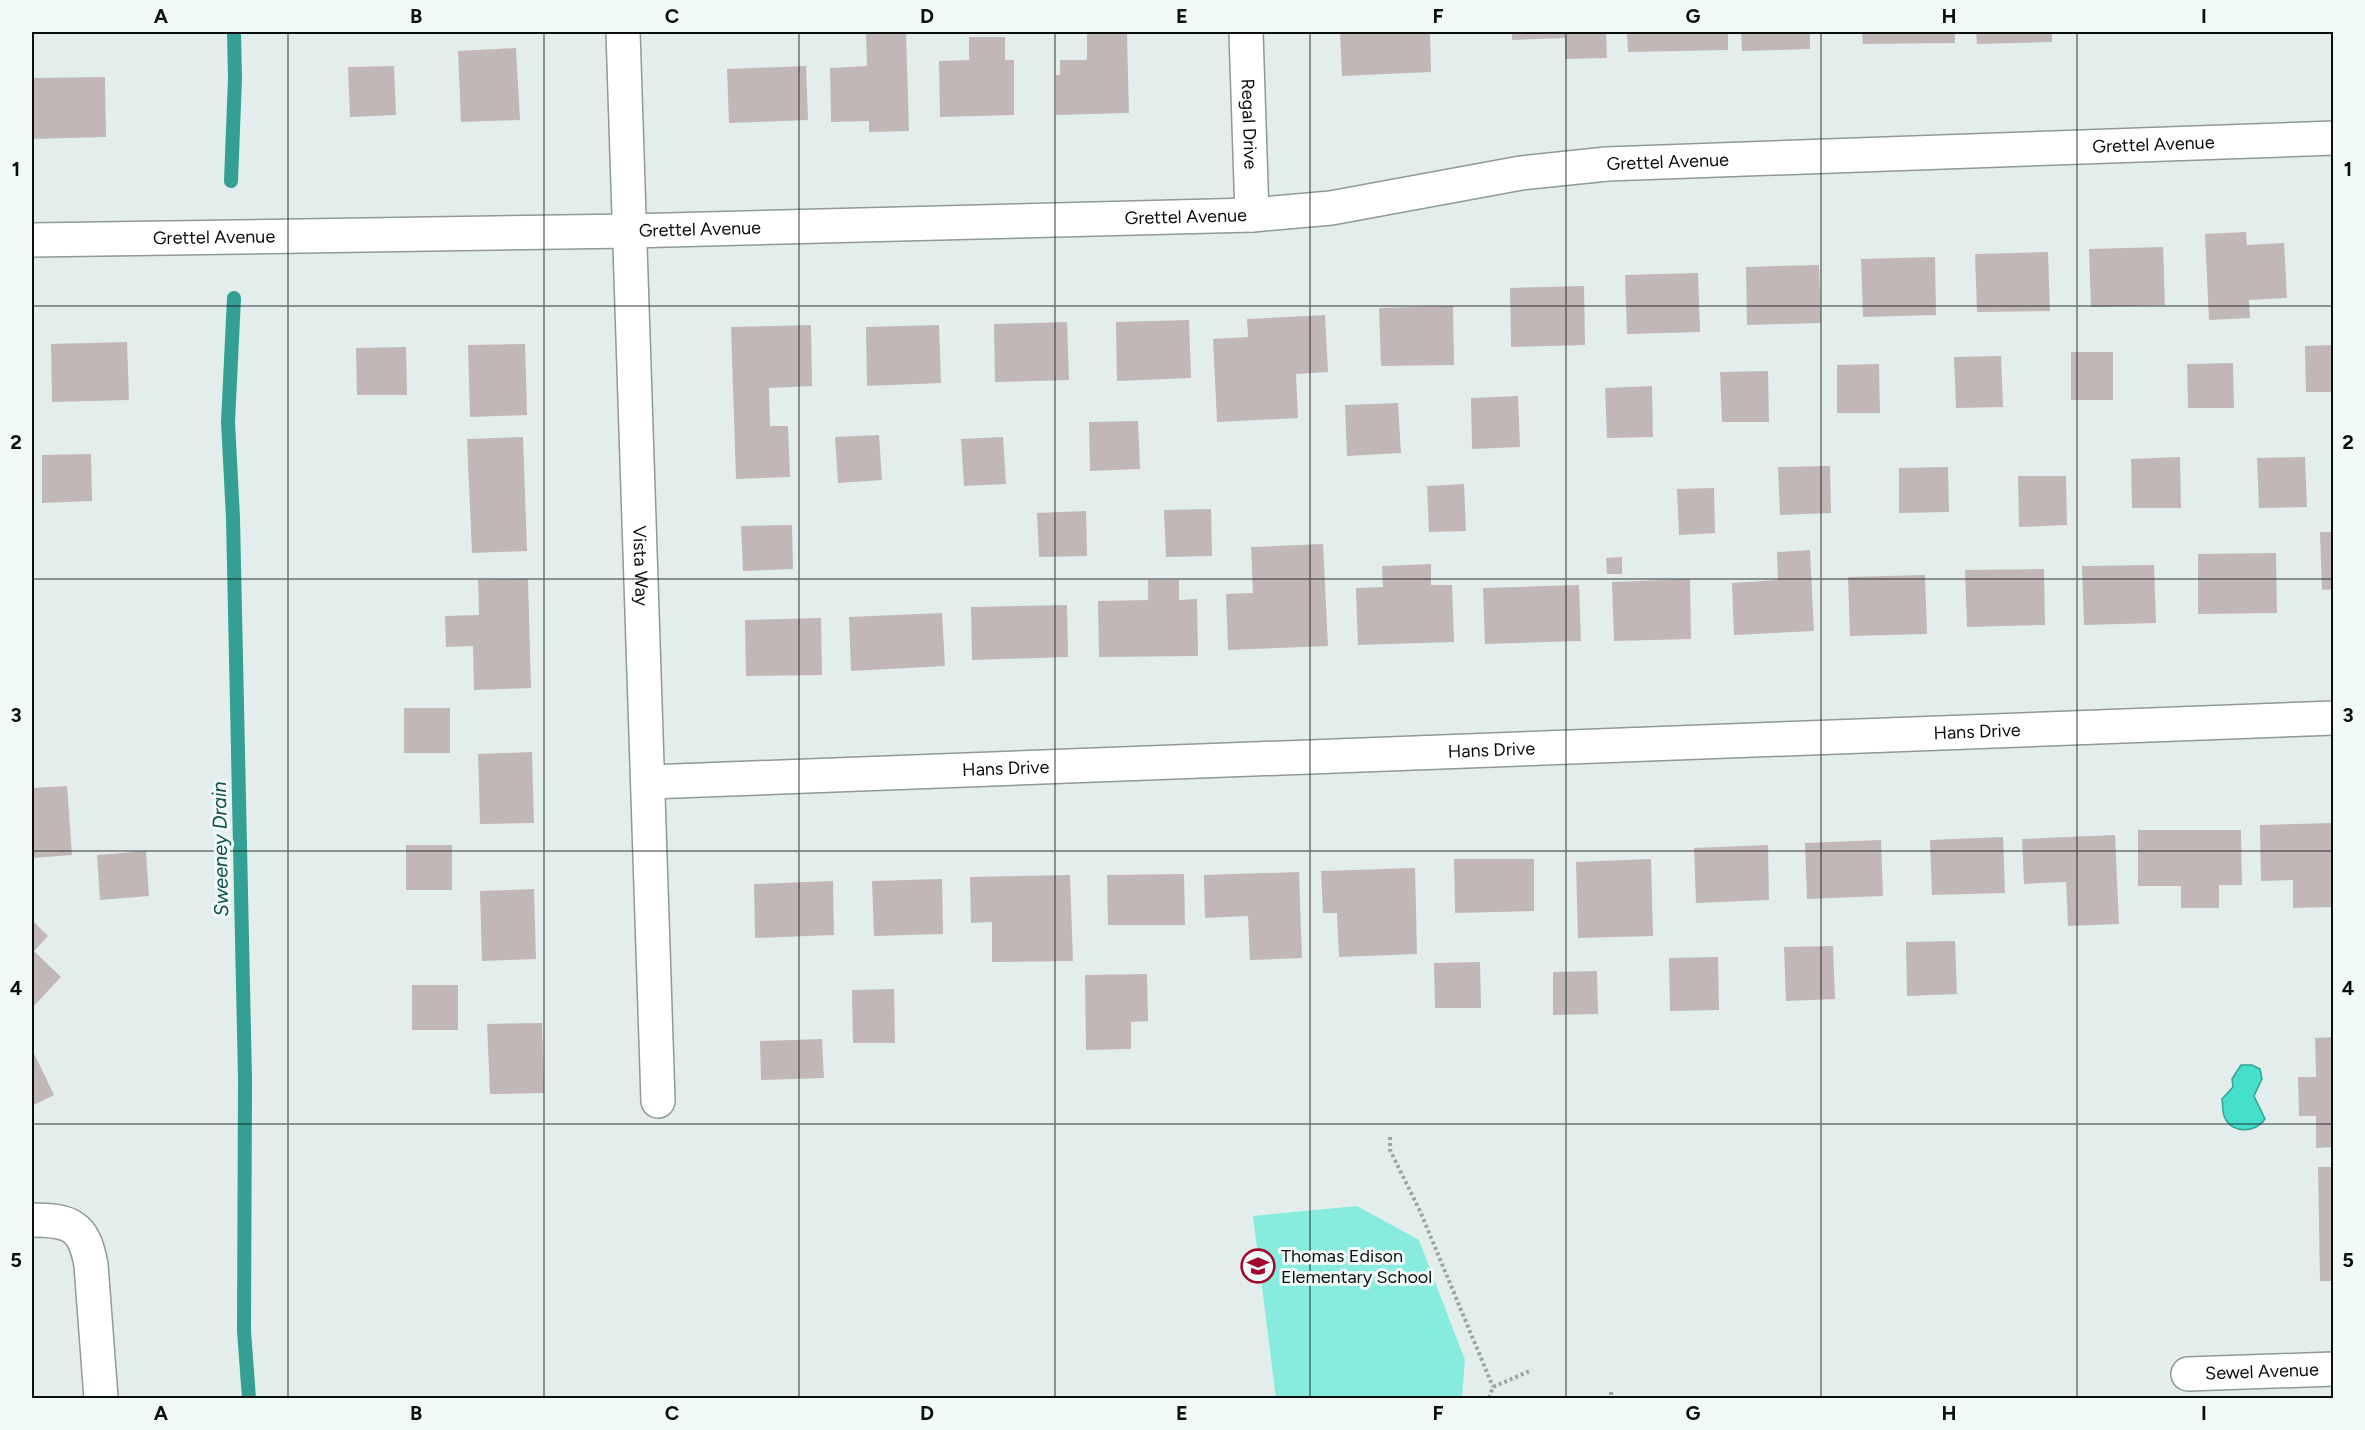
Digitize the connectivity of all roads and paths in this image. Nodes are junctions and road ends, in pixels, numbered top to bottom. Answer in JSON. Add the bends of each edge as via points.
{"nodes":[{"id":1,"x":623,"y":32,"type":"edge"},
{"id":2,"x":1246,"y":32,"type":"edge"},
{"id":3,"x":2334,"y":138,"type":"edge"},
{"id":4,"x":1252,"y":215,"type":"junction"},
{"id":5,"x":630,"y":231,"type":"junction"},
{"id":6,"x":32,"y":240,"type":"edge"},
{"id":7,"x":2334,"y":718,"type":"edge"},
{"id":8,"x":649,"y":782,"type":"junction"},
{"id":9,"x":658,"y":1101,"type":"dead end"},
{"id":10,"x":1390,"y":1137,"type":"dead end"},
{"id":11,"x":32,"y":1220,"type":"edge"},
{"id":12,"x":2334,"y":1368,"type":"edge"},
{"id":13,"x":1532,"y":1370,"type":"dead end"},
{"id":14,"x":2188,"y":1374,"type":"dead end"},
{"id":15,"x":1493,"y":1387,"type":"junction"},
{"id":16,"x":1611,"y":1392,"type":"dead end"},
{"id":17,"x":101,"y":1398,"type":"edge"},
{"id":18,"x":1489,"y":1398,"type":"edge"},
{"id":19,"x":1611,"y":1398,"type":"edge"}],
"edges":[{"from":1,"to":5,"type":"street","name":"Vista Way"},
{"from":2,"to":4,"type":"street","name":"Regal Drive"},
{"from":3,"to":4,"type":"street","name":"Grettel Avenue","via":[[1607,164],[1521,173],[1331,208]]},
{"from":4,"to":5,"type":"street","name":"Grettel Avenue"},
{"from":5,"to":6,"type":"street","name":"Grettel Avenue"},
{"from":5,"to":8,"type":"street","name":"Vista Way"},
{"from":7,"to":8,"type":"street","name":"Hans Drive"},
{"from":8,"to":9,"type":"street","name":"Vista Way"},
{"from":10,"to":15,"type":"path","via":[[1390,1150],[1420,1211]]},
{"from":11,"to":17,"type":"street","via":[[53,1220],[76,1227],[87,1243],[92,1265]]},
{"from":12,"to":14,"type":"street","name":"Sewel Avenue"},
{"from":13,"to":15,"type":"path"},
{"from":15,"to":18,"type":"path"},
{"from":16,"to":19,"type":"path"}]}
